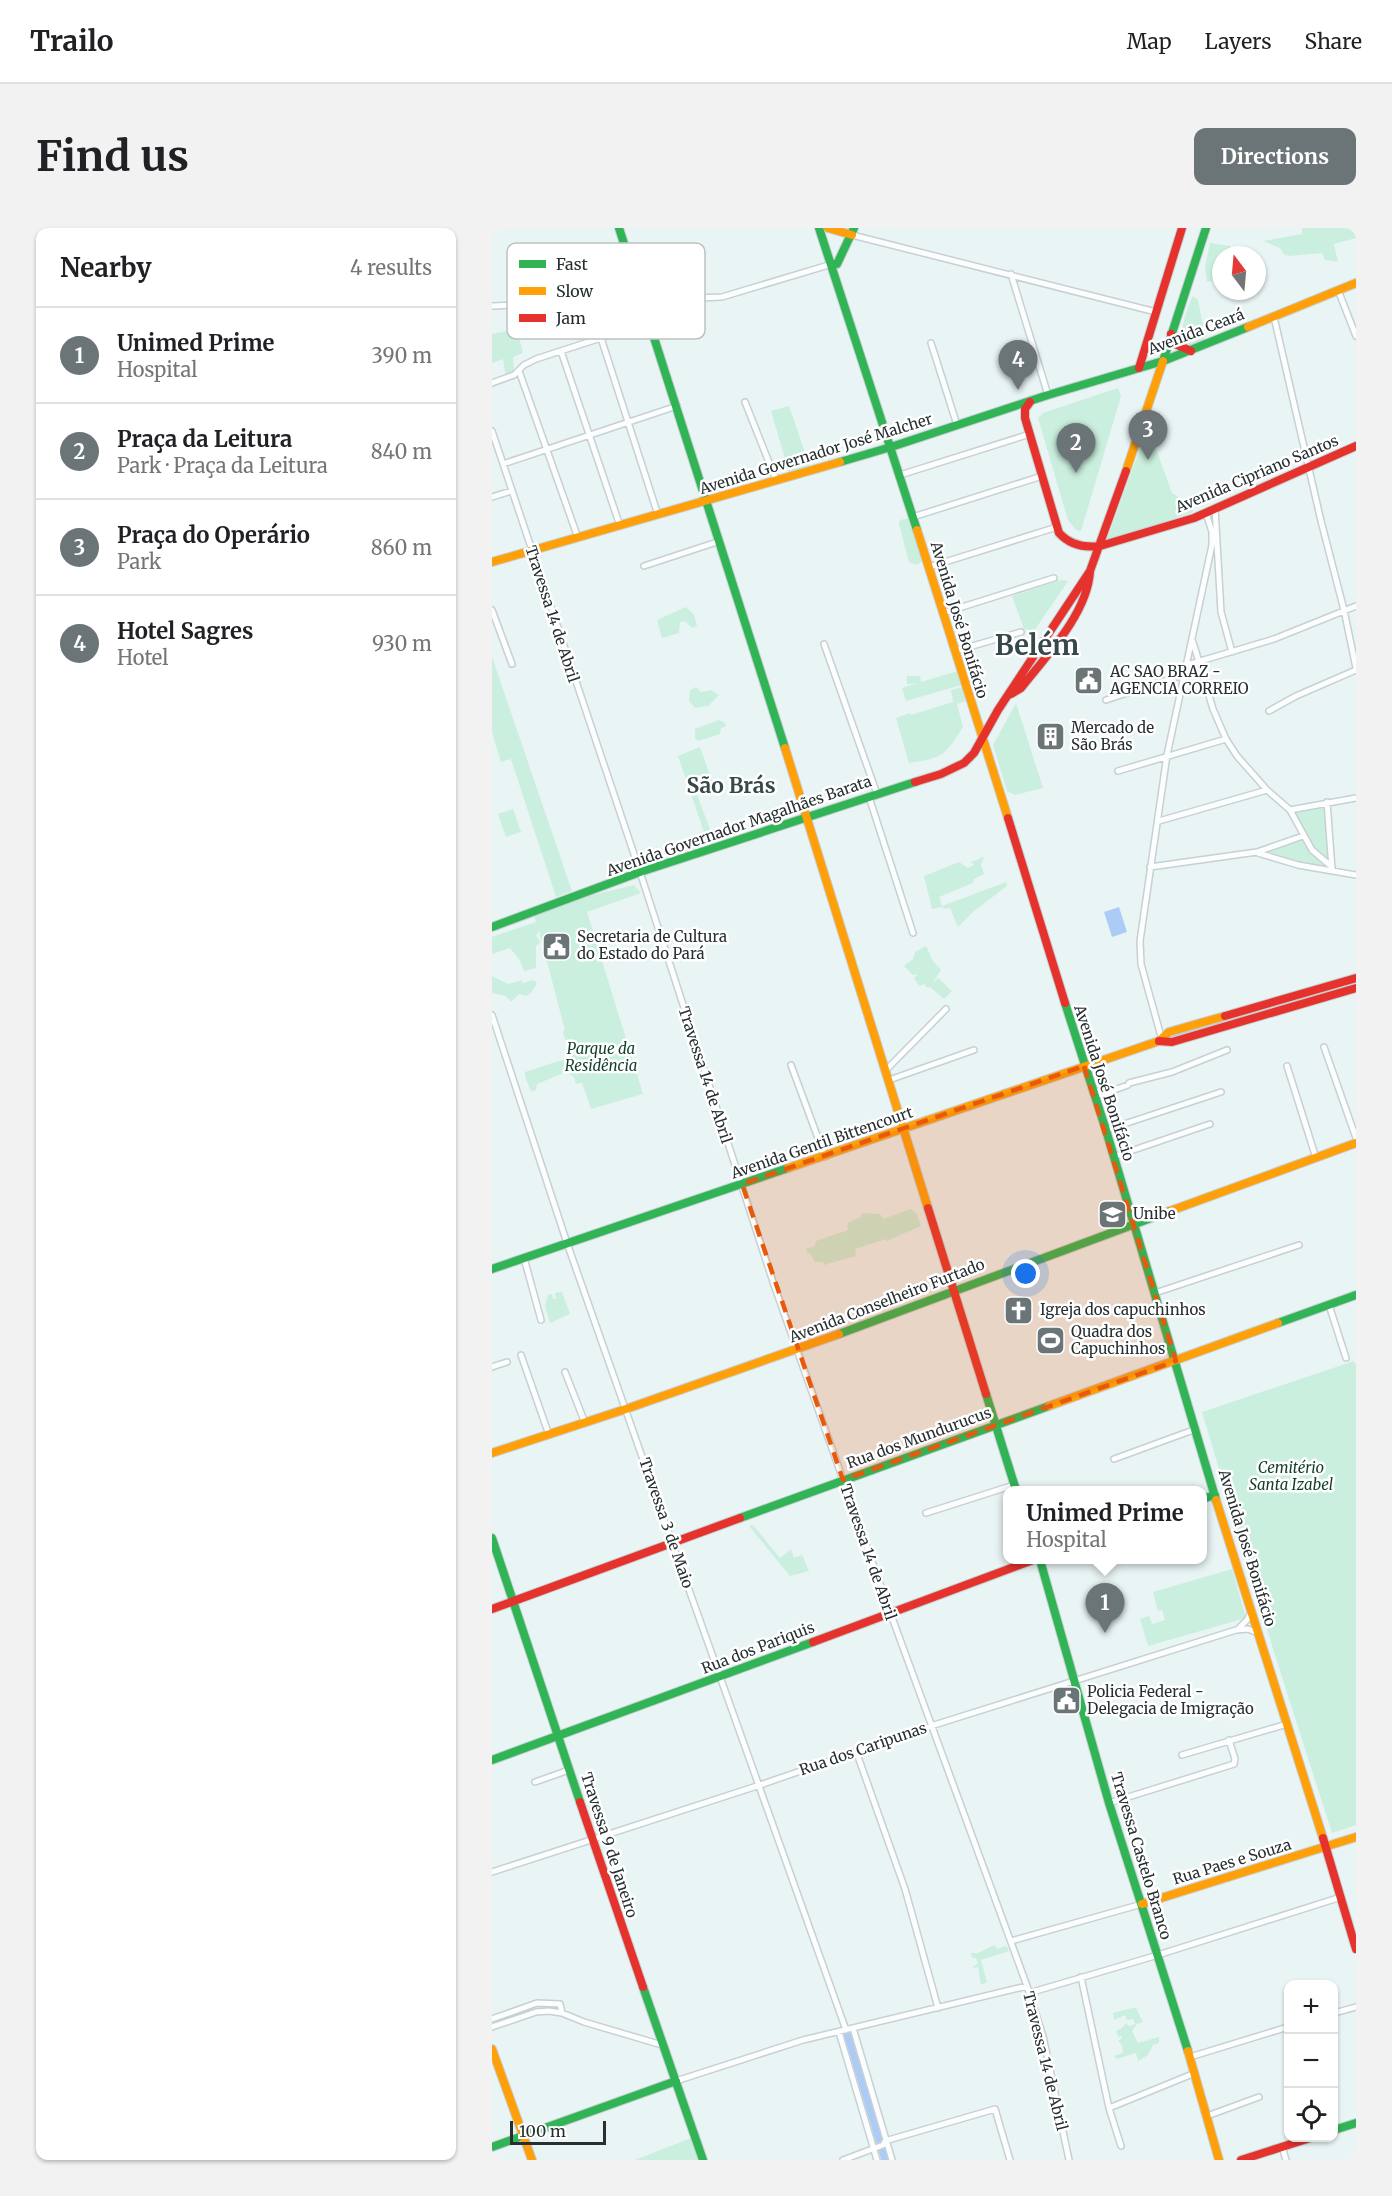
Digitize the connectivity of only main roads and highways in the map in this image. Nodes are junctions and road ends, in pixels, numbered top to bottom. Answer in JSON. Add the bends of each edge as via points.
{"nodes":[{"id":1,"x":619,"y":228,"type":"edge"},
{"id":2,"x":819,"y":228,"type":"edge"},
{"id":3,"x":830,"y":228,"type":"edge"},
{"id":4,"x":1182,"y":228,"type":"edge"},
{"id":5,"x":1206,"y":228,"type":"edge"},
{"id":6,"x":853,"y":232,"type":"edge"},
{"id":7,"x":624,"y":243,"type":"edge"},
{"id":8,"x":832,"y":264,"type":"junction"},
{"id":9,"x":1356,"y":283,"type":"edge"},
{"id":10,"x":1171,"y":334,"type":"junction"},
{"id":11,"x":655,"y":339,"type":"edge"},
{"id":12,"x":1191,"y":351,"type":"junction"},
{"id":13,"x":1163,"y":361,"type":"junction"},
{"id":14,"x":1143,"y":367,"type":"junction"},
{"id":15,"x":1030,"y":402,"type":"junction"},
{"id":16,"x":1356,"y":446,"type":"edge"},
{"id":17,"x":891,"y":447,"type":"junction"},
{"id":18,"x":707,"y":501,"type":"junction"},
{"id":19,"x":1100,"y":546,"type":"junction"},
{"id":20,"x":492,"y":562,"type":"edge"},
{"id":21,"x":1090,"y":571,"type":"junction"},
{"id":22,"x":1010,"y":694,"type":"junction"},
{"id":23,"x":984,"y":738,"type":"junction"},
{"id":24,"x":806,"y":817,"type":"junction"},
{"id":25,"x":492,"y":927,"type":"edge"},
{"id":26,"x":1356,"y":978,"type":"edge"},
{"id":27,"x":1356,"y":988,"type":"edge"},
{"id":28,"x":1161,"y":1040,"type":"junction"},
{"id":29,"x":1084,"y":1066,"type":"junction"},
{"id":30,"x":905,"y":1129,"type":"junction"},
{"id":31,"x":1356,"y":1143,"type":"edge"},
{"id":32,"x":1134,"y":1224,"type":"junction"},
{"id":33,"x":492,"y":1269,"type":"edge"},
{"id":34,"x":953,"y":1290,"type":"junction"},
{"id":35,"x":1356,"y":1295,"type":"edge"},
{"id":36,"x":1176,"y":1361,"type":"junction"},
{"id":37,"x":995,"y":1425,"type":"junction"},
{"id":38,"x":492,"y":1453,"type":"edge"},
{"id":39,"x":1014,"y":1486,"type":"edge"},
{"id":40,"x":1215,"y":1495,"type":"junction"},
{"id":41,"x":1207,"y":1498,"type":"edge"},
{"id":42,"x":492,"y":1540,"type":"edge"},
{"id":43,"x":1022,"y":1564,"type":"edge"},
{"id":44,"x":1041,"y":1564,"type":"edge"},
{"id":45,"x":513,"y":1602,"type":"junction"},
{"id":46,"x":492,"y":1609,"type":"edge"},
{"id":47,"x":558,"y":1736,"type":"junction"},
{"id":48,"x":492,"y":1760,"type":"edge"},
{"id":49,"x":1356,"y":1837,"type":"edge"},
{"id":50,"x":1326,"y":1847,"type":"junction"},
{"id":51,"x":1142,"y":1904,"type":"junction"},
{"id":52,"x":1356,"y":1949,"type":"edge"},
{"id":53,"x":492,"y":2049,"type":"edge"},
{"id":54,"x":676,"y":2081,"type":"junction"},
{"id":55,"x":1356,"y":2123,"type":"edge"},
{"id":56,"x":1338,"y":2129,"type":"edge"},
{"id":57,"x":523,"y":2135,"type":"junction"},
{"id":58,"x":1296,"y":2142,"type":"edge"},
{"id":59,"x":492,"y":2146,"type":"edge"},
{"id":60,"x":532,"y":2160,"type":"edge"},
{"id":61,"x":703,"y":2160,"type":"edge"},
{"id":62,"x":1219,"y":2160,"type":"edge"},
{"id":63,"x":1241,"y":2160,"type":"edge"}],
"edges":[{"from":1,"to":7,"type":"main road"},
{"from":2,"to":8,"type":"main road","name":"Avenida José Bonifácio"},
{"from":3,"to":6,"type":"main road"},
{"from":4,"to":14,"type":"main road"},
{"from":5,"to":10,"type":"main road"},
{"from":6,"to":8,"type":"main road","via":[[841,258]]},
{"from":8,"to":17,"type":"main road","name":"Avenida José Bonifácio"},
{"from":9,"to":12,"type":"main road","name":"Avenida Ceará"},
{"from":10,"to":12,"type":"main road","via":[[1177,347]]},
{"from":10,"to":13,"type":"main road"},
{"from":11,"to":18,"type":"main road"},
{"from":12,"to":13,"type":"main road","name":"Avenida Ceará"},
{"from":13,"to":14,"type":"main road","name":"Avenida Ceará"},
{"from":13,"to":19,"type":"main road"},
{"from":14,"to":15,"type":"main road","name":"Avenida Governador José Malcher"},
{"from":15,"to":17,"type":"main road","name":"Avenida Governador José Malcher"},
{"from":15,"to":19,"type":"main road","via":[[1024,412],[1057,527],[1062,536],[1076,544]]},
{"from":16,"to":19,"type":"main road","name":"Avenida Cipriano Santos","via":[[1206,513]]},
{"from":17,"to":18,"type":"main road","name":"Avenida Governador José Malcher"},
{"from":17,"to":23,"type":"main road","name":"Avenida José Bonifácio"},
{"from":18,"to":20,"type":"main road","name":"Avenida Governador José Malcher"},
{"from":18,"to":24,"type":"main road"},
{"from":19,"to":21,"type":"main road"},
{"from":21,"to":22,"type":"main road"},
{"from":21,"to":22,"type":"main road","via":[[1084,599],[1068,625],[1021,688]]},
{"from":22,"to":23,"type":"main road","name":"Avenida Governador Magalhães Barata"},
{"from":23,"to":24,"type":"main road","name":"Avenida Governador Magalhães Barata","via":[[964,763],[941,774]]},
{"from":23,"to":29,"type":"main road","name":"Avenida José Bonifácio"},
{"from":24,"to":25,"type":"main road","name":"Avenida Governador Magalhães Barata"},
{"from":24,"to":30,"type":"main road"},
{"from":26,"to":28,"type":"main road","name":"Avenida Gentil Bittencourt","via":[[1169,1032]]},
{"from":27,"to":28,"type":"main road","name":"Avenida Gentil Bittencourt","via":[[1172,1042]]},
{"from":28,"to":29,"type":"main road","name":"Avenida Gentil Bittencourt"},
{"from":29,"to":30,"type":"main road","name":"Avenida Gentil Bittencourt"},
{"from":29,"to":32,"type":"main road","name":"Avenida José Bonifácio"},
{"from":30,"to":33,"type":"main road","name":"Avenida Gentil Bittencourt"},
{"from":30,"to":34,"type":"main road"},
{"from":31,"to":32,"type":"main road","name":"Avenida Conselheiro Furtado"},
{"from":32,"to":34,"type":"main road","name":"Avenida Conselheiro Furtado"},
{"from":32,"to":36,"type":"main road","name":"Avenida José Bonifácio"},
{"from":34,"to":37,"type":"main road"},
{"from":34,"to":38,"type":"main road","name":"Avenida Conselheiro Furtado","via":[[798,1350]]},
{"from":35,"to":36,"type":"main road","name":"Rua dos Mundurucus"},
{"from":36,"to":37,"type":"main road","name":"Rua dos Mundurucus"},
{"from":36,"to":40,"type":"main road","name":"Avenida José Bonifácio"},
{"from":37,"to":39,"type":"main road"},
{"from":37,"to":45,"type":"main road","name":"Rua dos Mundurucus"},
{"from":40,"to":41,"type":"main road"},
{"from":40,"to":50,"type":"main road","name":"Avenida José Bonifácio"},
{"from":42,"to":45,"type":"main road","name":"Travessa 9 de Janeiro"},
{"from":43,"to":47,"type":"main road","name":"Rua dos Pariquis"},
{"from":44,"to":51,"type":"main road","name":"Travessa Castelo Branco"},
{"from":45,"to":46,"type":"main road","name":"Rua dos Mundurucus"},
{"from":45,"to":47,"type":"main road","name":"Travessa 9 de Janeiro"},
{"from":47,"to":48,"type":"main road","name":"Rua dos Pariquis"},
{"from":47,"to":54,"type":"main road","name":"Travessa 9 de Janeiro"},
{"from":49,"to":50,"type":"main road","name":"Rua Paes e Souza"},
{"from":50,"to":51,"type":"main road","name":"Rua Paes e Souza"},
{"from":50,"to":52,"type":"main road","name":"Avenida José Bonifácio"},
{"from":51,"to":62,"type":"main road","name":"Travessa Castelo Branco"},
{"from":53,"to":57,"type":"main road"},
{"from":54,"to":57,"type":"main road"},
{"from":54,"to":61,"type":"main road","name":"Travessa 9 de Janeiro"},
{"from":55,"to":56,"type":"main road"},
{"from":57,"to":59,"type":"main road"},
{"from":57,"to":60,"type":"main road"},
{"from":58,"to":63,"type":"main road"}]}
